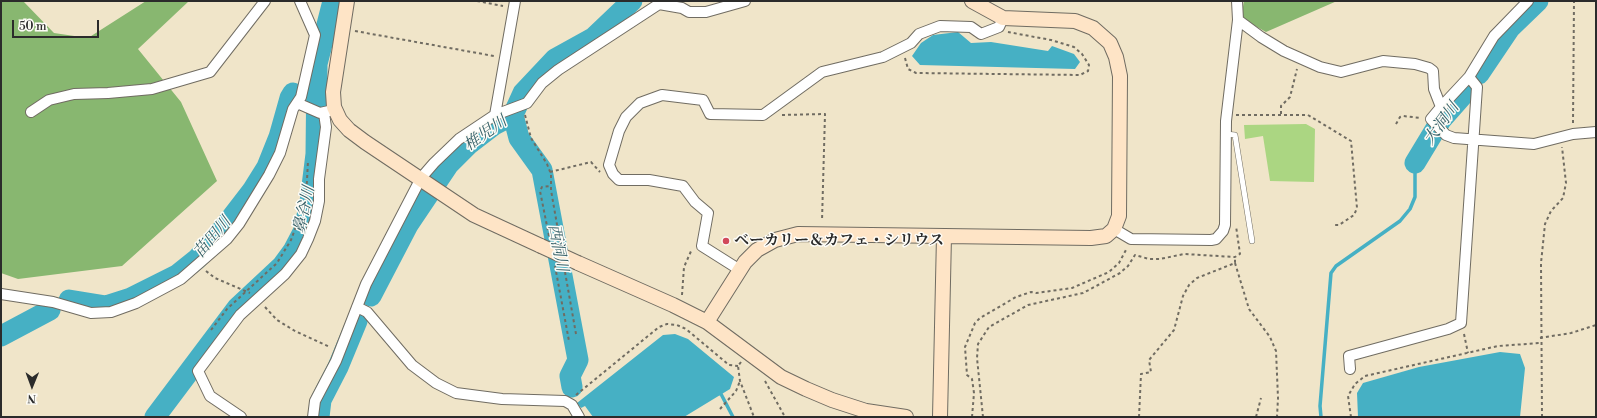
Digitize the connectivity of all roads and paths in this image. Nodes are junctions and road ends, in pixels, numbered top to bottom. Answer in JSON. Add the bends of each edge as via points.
{"nodes":[{"id":1,"x":264,"y":1,"type":"edge"},
{"id":2,"x":300,"y":1,"type":"edge"},
{"id":3,"x":347,"y":1,"type":"edge"},
{"id":4,"x":477,"y":1,"type":"edge"},
{"id":5,"x":745,"y":1,"type":"edge"},
{"id":6,"x":972,"y":1,"type":"edge"},
{"id":7,"x":1237,"y":1,"type":"edge"},
{"id":8,"x":1528,"y":1,"type":"edge"},
{"id":9,"x":1574,"y":1,"type":"edge"},
{"id":10,"x":514,"y":5,"type":"edge"},
{"id":11,"x":1003,"y":18,"type":"junction"},
{"id":12,"x":1238,"y":20,"type":"junction"},
{"id":13,"x":342,"y":29,"type":"junction"},
{"id":14,"x":993,"y":30,"type":"junction"},
{"id":15,"x":911,"y":43,"type":"junction"},
{"id":16,"x":505,"y":58,"type":"junction"},
{"id":17,"x":1300,"y":58,"type":"junction"},
{"id":18,"x":1469,"y":77,"type":"junction"},
{"id":19,"x":527,"y":102,"type":"junction"},
{"id":20,"x":297,"y":103,"type":"junction"},
{"id":21,"x":1441,"y":107,"type":"junction"},
{"id":22,"x":31,"y":112,"type":"dead end"},
{"id":23,"x":326,"y":112,"type":"junction"},
{"id":24,"x":1281,"y":114,"type":"junction"},
{"id":25,"x":495,"y":115,"type":"junction"},
{"id":26,"x":763,"y":115,"type":"junction"},
{"id":27,"x":1227,"y":115,"type":"junction"},
{"id":28,"x":1396,"y":124,"type":"dead end"},
{"id":29,"x":1435,"y":124,"type":"junction"},
{"id":30,"x":1596,"y":132,"type":"edge"},
{"id":31,"x":1226,"y":134,"type":"junction"},
{"id":32,"x":1573,"y":134,"type":"junction"},
{"id":33,"x":1561,"y":138,"type":"junction"},
{"id":34,"x":1472,"y":139,"type":"junction"},
{"id":35,"x":308,"y":161,"type":"dead end"},
{"id":36,"x":550,"y":172,"type":"junction"},
{"id":37,"x":602,"y":176,"type":"dead end"},
{"id":38,"x":424,"y":180,"type":"junction"},
{"id":39,"x":551,"y":186,"type":"junction"},
{"id":40,"x":542,"y":187,"type":"dead end"},
{"id":41,"x":1334,"y":225,"type":"dead end"},
{"id":42,"x":1114,"y":229,"type":"junction"},
{"id":43,"x":822,"y":234,"type":"junction"},
{"id":44,"x":944,"y":236,"type":"junction"},
{"id":45,"x":1252,"y":241,"type":"dead end"},
{"id":46,"x":560,"y":243,"type":"dead end"},
{"id":47,"x":693,"y":247,"type":"dead end"},
{"id":48,"x":1131,"y":248,"type":"dead end"},
{"id":49,"x":1133,"y":252,"type":"dead end"},
{"id":50,"x":1135,"y":255,"type":"dead end"},
{"id":51,"x":1235,"y":257,"type":"dead end"},
{"id":52,"x":1235,"y":263,"type":"junction"},
{"id":53,"x":199,"y":265,"type":"junction"},
{"id":54,"x":564,"y":266,"type":"dead end"},
{"id":55,"x":740,"y":270,"type":"junction"},
{"id":56,"x":1120,"y":273,"type":"dead end"},
{"id":57,"x":246,"y":291,"type":"junction"},
{"id":58,"x":1,"y":294,"type":"edge"},
{"id":59,"x":257,"y":299,"type":"junction"},
{"id":60,"x":358,"y":307,"type":"junction"},
{"id":61,"x":680,"y":309,"type":"junction"},
{"id":62,"x":707,"y":322,"type":"junction"},
{"id":63,"x":1461,"y":323,"type":"junction"},
{"id":64,"x":1596,"y":325,"type":"edge"},
{"id":65,"x":211,"y":330,"type":"dead end"},
{"id":66,"x":576,"y":334,"type":"dead end"},
{"id":67,"x":1540,"y":338,"type":"junction"},
{"id":68,"x":1540,"y":343,"type":"junction"},
{"id":69,"x":340,"y":350,"type":"junction"},
{"id":70,"x":747,"y":352,"type":"junction"},
{"id":71,"x":1468,"y":353,"type":"junction"},
{"id":72,"x":738,"y":366,"type":"junction"},
{"id":73,"x":768,"y":368,"type":"junction"},
{"id":74,"x":1350,"y":369,"type":"dead end"},
{"id":75,"x":740,"y":381,"type":"junction"},
{"id":76,"x":1261,"y":398,"type":"dead end"},
{"id":77,"x":567,"y":402,"type":"junction"},
{"id":78,"x":720,"y":409,"type":"dead end"},
{"id":79,"x":240,"y":417,"type":"edge"},
{"id":80,"x":314,"y":417,"type":"edge"},
{"id":81,"x":579,"y":417,"type":"edge"},
{"id":82,"x":754,"y":417,"type":"edge"},
{"id":83,"x":785,"y":417,"type":"edge"},
{"id":84,"x":906,"y":417,"type":"edge"},
{"id":85,"x":940,"y":417,"type":"edge"},
{"id":86,"x":972,"y":417,"type":"edge"},
{"id":87,"x":983,"y":417,"type":"edge"},
{"id":88,"x":1139,"y":417,"type":"edge"},
{"id":89,"x":1256,"y":417,"type":"edge"},
{"id":90,"x":1277,"y":417,"type":"edge"},
{"id":91,"x":1351,"y":417,"type":"edge"},
{"id":92,"x":1542,"y":417,"type":"edge"}],
"edges":[{"from":1,"to":22,"type":"street","via":[[210,72],[152,89],[108,94],[74,94],[49,100]]},
{"from":2,"to":20,"type":"street","via":[[315,35],[302,97]]},
{"from":3,"to":13,"type":"street"},
{"from":4,"to":10,"type":"path"},
{"from":5,"to":19,"type":"street","via":[[706,12],[689,12],[682,8],[659,4],[558,70],[542,83]]},
{"from":6,"to":11,"type":"street"},
{"from":7,"to":12,"type":"street"},
{"from":8,"to":18,"type":"street","via":[[1494,36]]},
{"from":9,"to":32,"type":"path"},
{"from":10,"to":16,"type":"street"},
{"from":11,"to":14,"type":"street","via":[[999,27]]},
{"from":11,"to":42,"type":"street","via":[[1075,22],[1093,28],[1110,43],[1120,76],[1119,216]]},
{"from":12,"to":17,"type":"street","via":[[1261,38]]},
{"from":12,"to":27,"type":"street"},
{"from":13,"to":16,"type":"path"},
{"from":13,"to":23,"type":"street","via":[[333,92]]},
{"from":14,"to":15,"type":"street","via":[[981,34],[971,27],[940,26],[919,34]]},
{"from":14,"to":15,"type":"path","via":[[1051,40],[1074,47],[1089,65],[1088,71],[1080,75],[916,72],[908,69],[905,59]]},
{"from":15,"to":26,"type":"street","via":[[883,57],[822,72]]},
{"from":16,"to":25,"type":"street"},
{"from":17,"to":21,"type":"street","via":[[1320,67],[1341,72],[1383,61],[1429,68],[1433,70],[1436,98]]},
{"from":17,"to":24,"type":"path","via":[[1293,89],[1282,106]]},
{"from":18,"to":21,"type":"street"},
{"from":18,"to":34,"type":"street","via":[[1477,87]]},
{"from":19,"to":25,"type":"street"},
{"from":19,"to":36,"type":"path","via":[[524,113],[531,138]]},
{"from":20,"to":23,"type":"street"},
{"from":20,"to":53,"type":"street","via":[[292,109],[280,153],[269,175],[235,229]]},
{"from":21,"to":29,"type":"street"},
{"from":23,"to":38,"type":"street"},
{"from":23,"to":59,"type":"street","via":[[319,201],[308,239],[301,254],[285,274]]},
{"from":24,"to":27,"type":"path"},
{"from":24,"to":41,"type":"path","via":[[1308,115],[1351,141],[1356,208],[1354,215],[1339,225]]},
{"from":25,"to":38,"type":"street","via":[[459,139]]},
{"from":26,"to":43,"type":"path","via":[[824,114]]},
{"from":26,"to":55,"type":"street","via":[[710,114],[703,100],[662,95],[640,103],[626,117],[609,165],[619,180],[649,180],[683,186],[695,202],[708,213],[702,246]]},
{"from":27,"to":31,"type":"street"},
{"from":28,"to":29,"type":"path","via":[[1403,116]]},
{"from":29,"to":34,"type":"street","via":[[1446,135]]},
{"from":30,"to":32,"type":"street"},
{"from":31,"to":42,"type":"street","via":[[1225,225],[1220,236],[1211,240],[1131,239]]},
{"from":31,"to":45,"type":"lane","via":[[1235,135]]},
{"from":32,"to":33,"type":"street"},
{"from":33,"to":34,"type":"street","via":[[1534,144]]},
{"from":33,"to":67,"type":"path","via":[[1566,183],[1563,198],[1551,211],[1545,224],[1540,263]]},
{"from":34,"to":63,"type":"street"},
{"from":35,"to":57,"type":"path","via":[[306,199],[291,240],[277,263]]},
{"from":36,"to":37,"type":"path","via":[[591,162]]},
{"from":36,"to":39,"type":"path"},
{"from":38,"to":60,"type":"street","via":[[386,244]]},
{"from":38,"to":61,"type":"street","bridge":true,"via":[[474,214]]},
{"from":39,"to":40,"type":"path"},
{"from":39,"to":46,"type":"path"},
{"from":42,"to":44,"type":"street","via":[[1106,236],[1091,238]]},
{"from":43,"to":44,"type":"street"},
{"from":43,"to":55,"type":"street","via":[[798,234],[774,240],[757,250]]},
{"from":44,"to":85,"type":"street"},
{"from":47,"to":61,"type":"path","via":[[684,267]]},
{"from":48,"to":86,"type":"path","via":[[1126,248],[1122,259],[1115,267],[1078,286],[1036,294],[1031,292],[1016,297],[975,323],[965,347],[967,375],[972,379],[974,394]]},
{"from":49,"to":50,"type":"path"},
{"from":51,"to":52,"type":"path"},
{"from":52,"to":88,"type":"path","via":[[1206,274],[1189,285],[1183,296],[1174,330],[1149,360],[1150,372],[1141,374]]},
{"from":52,"to":90,"type":"path","via":[[1249,309],[1270,337],[1276,351]]},
{"from":53,"to":57,"type":"path","via":[[215,278]]},
{"from":53,"to":58,"type":"street","via":[[181,279],[136,303],[111,312],[90,313],[53,302]]},
{"from":54,"to":66,"type":"path"},
{"from":55,"to":62,"type":"street"},
{"from":56,"to":87,"type":"path","via":[[1083,293],[1028,305],[989,327],[978,344],[977,358]]},
{"from":57,"to":65,"type":"path","via":[[227,309]]},
{"from":59,"to":69,"type":"path","via":[[277,320],[295,331]]},
{"from":59,"to":79,"type":"street","via":[[240,315],[198,371],[210,396]]},
{"from":60,"to":69,"type":"street"},
{"from":60,"to":77,"type":"street","via":[[367,312],[412,366],[456,393],[502,399]]},
{"from":61,"to":62,"type":"street"},
{"from":62,"to":70,"type":"street"},
{"from":63,"to":71,"type":"path"},
{"from":63,"to":74,"type":"street","via":[[1448,329],[1349,356]]},
{"from":64,"to":67,"type":"path","via":[[1571,333]]},
{"from":67,"to":68,"type":"path"},
{"from":68,"to":71,"type":"path","via":[[1498,346]]},
{"from":68,"to":92,"type":"path"},
{"from":69,"to":80,"type":"street","via":[[315,401]]},
{"from":70,"to":72,"type":"path"},
{"from":70,"to":73,"type":"street"},
{"from":71,"to":91,"type":"path","via":[[1365,376],[1355,384],[1348,396]]},
{"from":72,"to":75,"type":"path"},
{"from":72,"to":77,"type":"path","via":[[729,365],[686,329],[667,324],[659,327]]},
{"from":73,"to":83,"type":"path","via":[[765,382]]},
{"from":73,"to":84,"type":"street","via":[[781,377],[832,400],[866,411]]},
{"from":75,"to":78,"type":"path","via":[[736,391]]},
{"from":75,"to":82,"type":"path"},
{"from":76,"to":89,"type":"path"},
{"from":77,"to":81,"type":"street","via":[[572,405]]}]}
